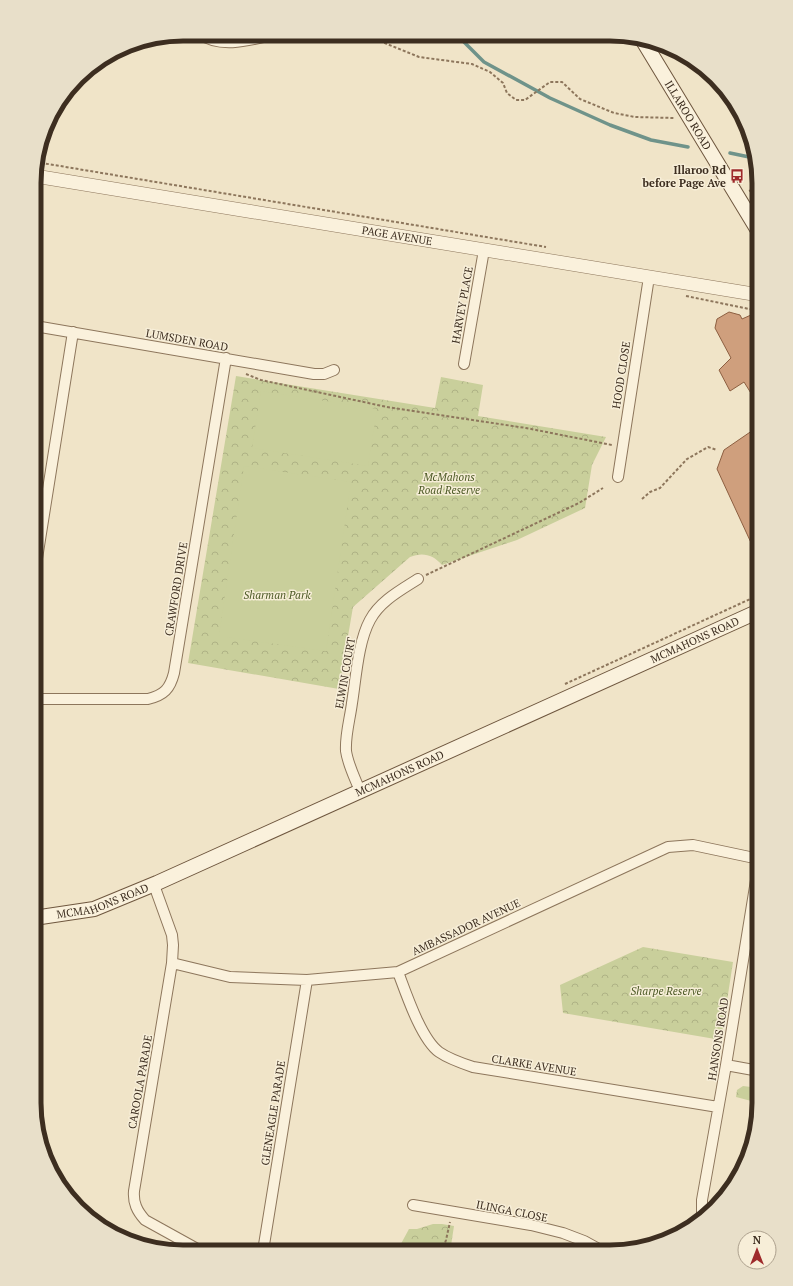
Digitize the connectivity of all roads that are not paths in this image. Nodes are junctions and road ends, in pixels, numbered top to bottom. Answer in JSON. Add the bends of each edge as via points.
{"nodes":[{"id":1,"x":221,"y":41,"type":"edge"},
{"id":2,"x":246,"y":41,"type":"edge"},
{"id":3,"x":646,"y":46,"type":"edge"},
{"id":4,"x":41,"y":177,"type":"edge"},
{"id":5,"x":752,"y":220,"type":"edge"},
{"id":6,"x":484,"y":250,"type":"junction"},
{"id":7,"x":649,"y":277,"type":"junction"},
{"id":8,"x":752,"y":294,"type":"edge"},
{"id":9,"x":41,"y":327,"type":"edge"},
{"id":10,"x":73,"y":332,"type":"junction"},
{"id":11,"x":228,"y":359,"type":"junction"},
{"id":12,"x":464,"y":364,"type":"dead end"},
{"id":13,"x":334,"y":370,"type":"dead end"},
{"id":14,"x":618,"y":477,"type":"dead end"},
{"id":15,"x":41,"y":533,"type":"edge"},
{"id":16,"x":418,"y":579,"type":"road end"},
{"id":17,"x":752,"y":614,"type":"edge"},
{"id":18,"x":41,"y":699,"type":"edge"},
{"id":19,"x":360,"y":791,"type":"junction"},
{"id":20,"x":752,"y":858,"type":"edge"},
{"id":21,"x":154,"y":885,"type":"junction"},
{"id":22,"x":752,"y":904,"type":"edge"},
{"id":23,"x":41,"y":917,"type":"edge"},
{"id":24,"x":172,"y":963,"type":"junction"},
{"id":25,"x":398,"y":972,"type":"junction"},
{"id":26,"x":307,"y":980,"type":"junction"},
{"id":27,"x":726,"y":1066,"type":"junction"},
{"id":28,"x":752,"y":1070,"type":"edge"},
{"id":29,"x":718,"y":1107,"type":"junction"},
{"id":30,"x":413,"y":1205,"type":"dead end"},
{"id":31,"x":702,"y":1212,"type":"edge"},
{"id":32,"x":190,"y":1245,"type":"edge"},
{"id":33,"x":264,"y":1245,"type":"edge"},
{"id":34,"x":591,"y":1245,"type":"edge"}],
"edges":[{"from":1,"to":2,"type":"street"},
{"from":3,"to":5,"type":"main road","name":"ILLAROO ROAD"},
{"from":4,"to":6,"type":"street","name":"PAGE AVENUE"},
{"from":6,"to":7,"type":"street","name":"PAGE AVENUE"},
{"from":6,"to":12,"type":"street","name":"HARVEY PLACE"},
{"from":7,"to":8,"type":"street","name":"PAGE AVENUE"},
{"from":7,"to":14,"type":"street","name":"HOOD CLOSE"},
{"from":9,"to":10,"type":"street","name":"LUMSDEN ROAD"},
{"from":10,"to":11,"type":"street","name":"LUMSDEN ROAD"},
{"from":10,"to":15,"type":"street"},
{"from":11,"to":13,"type":"street","name":"LUMSDEN ROAD","via":[[314,374]]},
{"from":11,"to":18,"type":"street","name":"CRAWFORD DRIVE","via":[[171,683],[157,697],[148,699]]},
{"from":16,"to":19,"type":"street","name":"ELWIN COURT","via":[[378,609],[364,634],[346,742],[348,761]]},
{"from":17,"to":19,"type":"main road","name":"MCMAHONS ROAD"},
{"from":19,"to":21,"type":"main road","name":"MCMAHONS ROAD"},
{"from":20,"to":25,"type":"street","name":"AMBASSADOR AVENUE","via":[[693,845],[668,847]]},
{"from":21,"to":23,"type":"main road","name":"MCMAHONS ROAD","via":[[94,909]]},
{"from":21,"to":24,"type":"street","name":"CAROOLA PARADE","via":[[172,935]]},
{"from":22,"to":27,"type":"street","name":"HANSONS ROAD"},
{"from":24,"to":26,"type":"street","name":"AMBASSADOR AVENUE","via":[[230,978]]},
{"from":24,"to":32,"type":"street","name":"CAROOLA PARADE","via":[[134,1199],[138,1212],[145,1220]]},
{"from":25,"to":26,"type":"street","name":"AMBASSADOR AVENUE"},
{"from":25,"to":29,"type":"street","name":"CLARKE AVENUE","via":[[423,1032],[438,1051],[450,1058],[473,1067]]},
{"from":26,"to":33,"type":"street","name":"GLENEAGLE PARADE"},
{"from":27,"to":28,"type":"street"},
{"from":27,"to":29,"type":"street","name":"HANSONS ROAD"},
{"from":29,"to":31,"type":"street","name":"HANSONS ROAD"},
{"from":30,"to":34,"type":"street","name":"ILINGA CLOSE","via":[[531,1225],[557,1231]]}]}
